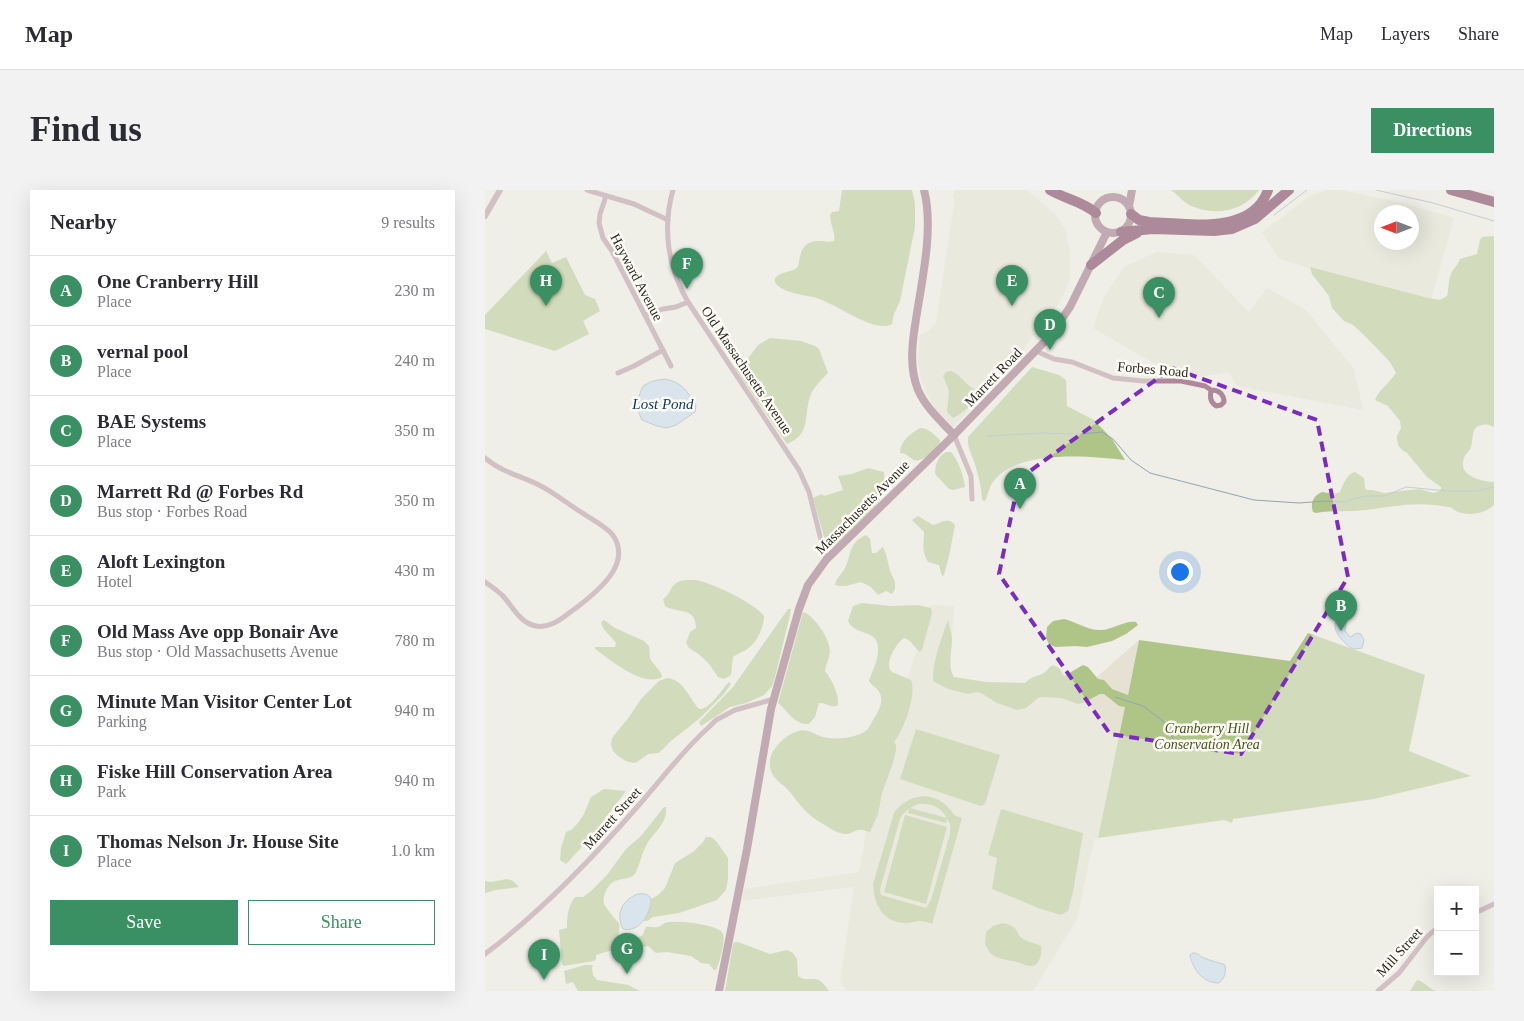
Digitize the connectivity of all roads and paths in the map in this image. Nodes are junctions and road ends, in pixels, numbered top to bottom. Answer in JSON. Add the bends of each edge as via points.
{"nodes":[{"id":1,"x":500,"y":190,"type":"edge"},
{"id":2,"x":587,"y":190,"type":"edge"},
{"id":3,"x":673,"y":190,"type":"edge"},
{"id":4,"x":924,"y":190,"type":"edge"},
{"id":5,"x":1050,"y":190,"type":"edge"},
{"id":6,"x":1115,"y":190,"type":"edge"},
{"id":7,"x":1132,"y":190,"type":"edge"},
{"id":8,"x":1268,"y":190,"type":"edge"},
{"id":9,"x":1289,"y":190,"type":"edge"},
{"id":10,"x":1451,"y":190,"type":"edge"},
{"id":11,"x":606,"y":196,"type":"junction"},
{"id":12,"x":1109,"y":198,"type":"junction"},
{"id":13,"x":1494,"y":202,"type":"edge"},
{"id":14,"x":1130,"y":210,"type":"junction"},
{"id":15,"x":1096,"y":213,"type":"junction"},
{"id":16,"x":485,"y":216,"type":"edge"},
{"id":17,"x":667,"y":220,"type":"junction"},
{"id":18,"x":1150,"y":229,"type":"junction"},
{"id":19,"x":1107,"y":232,"type":"junction"},
{"id":20,"x":1121,"y":232,"type":"junction"},
{"id":21,"x":1091,"y":265,"type":"junction"},
{"id":22,"x":687,"y":302,"type":"junction"},
{"id":23,"x":645,"y":316,"type":"junction"},
{"id":24,"x":663,"y":350,"type":"junction"},
{"id":25,"x":1036,"y":350,"type":"junction"},
{"id":26,"x":671,"y":366,"type":"dead end"},
{"id":27,"x":618,"y":373,"type":"dead end"},
{"id":28,"x":1211,"y":390,"type":"dead end"},
{"id":29,"x":954,"y":435,"type":"junction"},
{"id":30,"x":485,"y":458,"type":"edge"},
{"id":31,"x":973,"y":499,"type":"dead end"},
{"id":32,"x":826,"y":560,"type":"junction"},
{"id":33,"x":485,"y":582,"type":"edge"},
{"id":34,"x":774,"y":699,"type":"junction"},
{"id":35,"x":759,"y":704,"type":"junction"},
{"id":36,"x":771,"y":709,"type":"junction"},
{"id":37,"x":1494,"y":904,"type":"edge"},
{"id":38,"x":1479,"y":911,"type":"edge"},
{"id":39,"x":1434,"y":931,"type":"edge"},
{"id":40,"x":485,"y":954,"type":"edge"},
{"id":41,"x":719,"y":991,"type":"edge"},
{"id":42,"x":1378,"y":991,"type":"edge"}],
"edges":[{"from":1,"to":16,"type":"street"},
{"from":2,"to":11,"type":"street"},
{"from":3,"to":17,"type":"street","name":"Old Massachusetts Avenue"},
{"from":4,"to":29,"type":"main road","via":[[928,231],[912,364],[922,397]]},
{"from":5,"to":15,"type":"highway"},
{"from":6,"to":12,"type":"main road"},
{"from":7,"to":14,"type":"main road"},
{"from":8,"to":14,"type":"highway","via":[[1254,211],[1226,223],[1149,222],[1139,220]]},
{"from":9,"to":18,"type":"highway","via":[[1255,219],[1232,229]]},
{"from":10,"to":13,"type":"highway"},
{"from":11,"to":17,"type":"street","via":[[635,204]]},
{"from":11,"to":23,"type":"street","name":"Hayward Avenue","via":[[599,218],[601,232]]},
{"from":12,"to":14,"type":"main road","via":[[1120,198]]},
{"from":12,"to":15,"type":"main road","via":[[1100,204]]},
{"from":14,"to":20,"type":"main road","via":[[1131,219]]},
{"from":15,"to":19,"type":"main road","via":[[1097,223]]},
{"from":17,"to":22,"type":"street","name":"Old Massachusetts Avenue","via":[[670,258]]},
{"from":18,"to":20,"type":"highway"},
{"from":18,"to":21,"type":"highway","via":[[1123,240]]},
{"from":19,"to":20,"type":"main road"},
{"from":19,"to":21,"type":"main road","name":"Marrett Road"},
{"from":21,"to":25,"type":"main road","name":"Marrett Road","via":[[1070,307]]},
{"from":22,"to":23,"type":"street"},
{"from":22,"to":32,"type":"street","name":"Old Massachusetts Avenue","via":[[799,470],[809,492]]},
{"from":23,"to":24,"type":"street","name":"Hayward Avenue"},
{"from":24,"to":26,"type":"street","name":"Hayward Avenue"},
{"from":24,"to":27,"type":"street"},
{"from":25,"to":28,"type":"street","name":"Forbes Road","via":[[1054,360],[1072,362],[1113,378],[1181,382]]},
{"from":25,"to":29,"type":"main road","name":"Marrett Road"},
{"from":29,"to":31,"type":"street","via":[[971,476]]},
{"from":29,"to":32,"type":"main road","name":"Massachusetts Avenue"},
{"from":30,"to":33,"type":"street","via":[[496,467],[553,492],[611,533],[618,547],[617,564],[600,590],[554,624],[537,626],[526,623],[503,596]]},
{"from":32,"to":34,"type":"main road","name":"Massachusetts Avenue","via":[[808,585],[801,602]]},
{"from":34,"to":35,"type":"street","name":"Marrett Street"},
{"from":34,"to":36,"type":"main road","name":"Massachusetts Avenue"},
{"from":35,"to":36,"type":"street"},
{"from":35,"to":40,"type":"street","name":"Marrett Street","via":[[743,706],[716,720],[558,892]]},
{"from":36,"to":41,"type":"main road","name":"Massachusetts Avenue"},
{"from":37,"to":38,"type":"street"},
{"from":39,"to":42,"type":"street","name":"Mill Street","via":[[1399,973]]}]}
